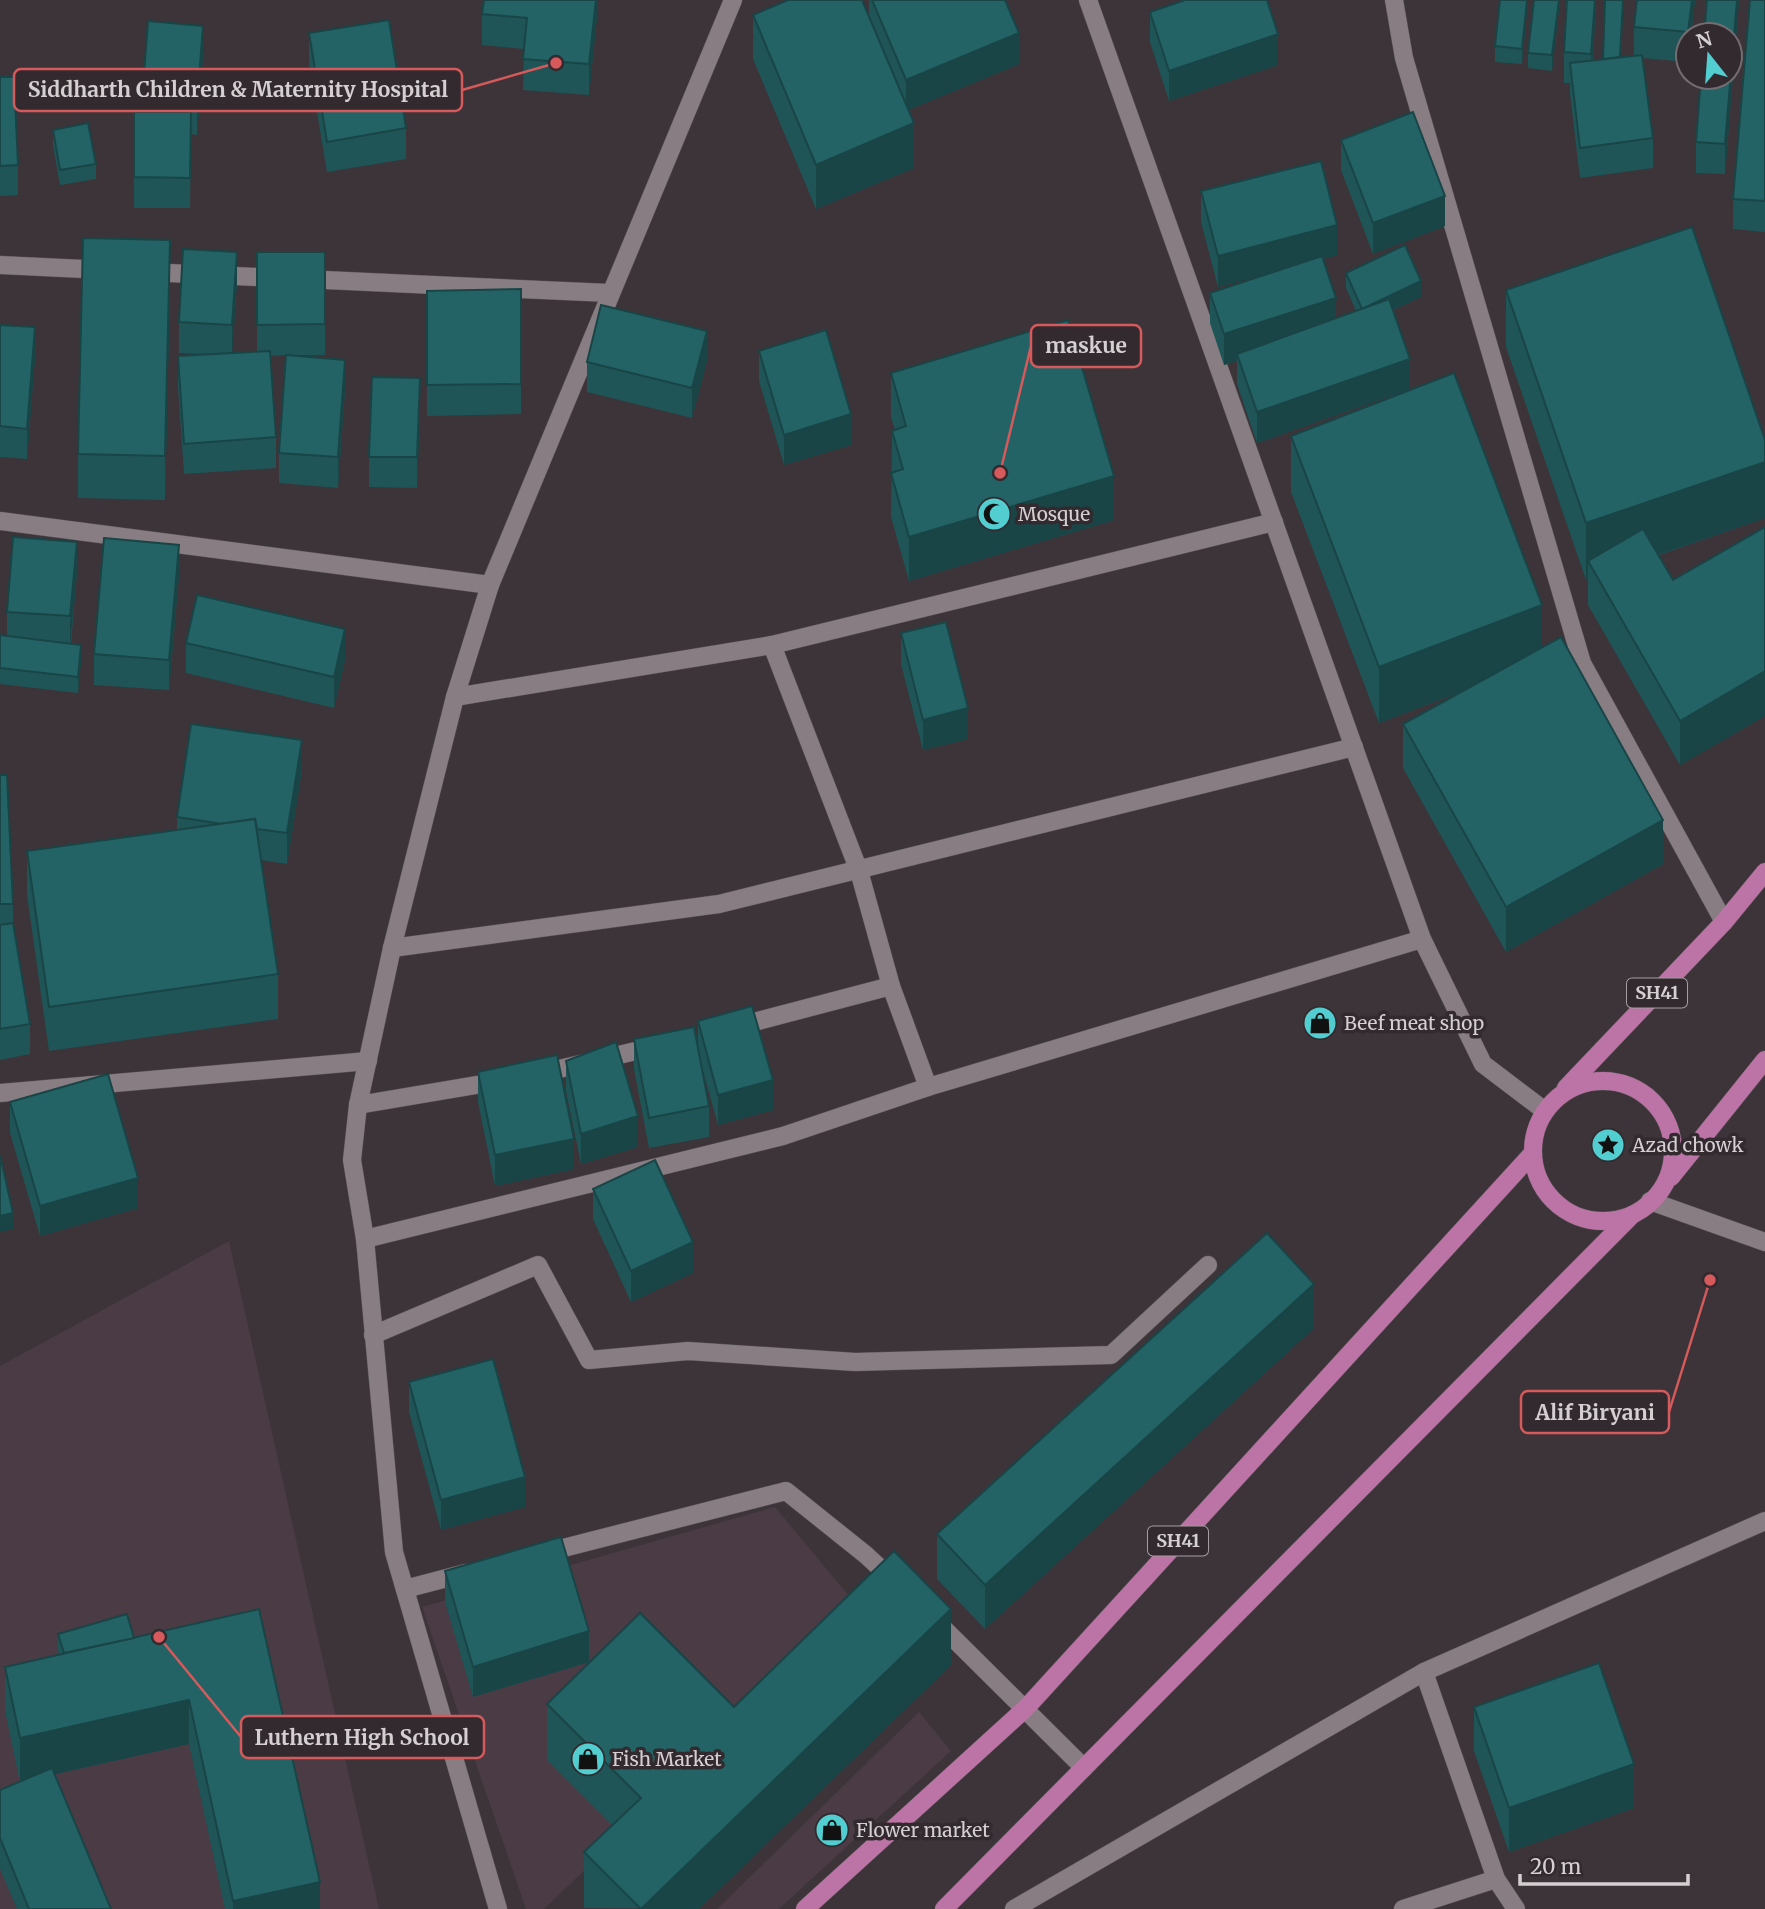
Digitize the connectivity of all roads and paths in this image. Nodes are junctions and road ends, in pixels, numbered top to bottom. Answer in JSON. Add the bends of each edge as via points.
{"nodes":[{"id":1,"x":733,"y":0,"type":"edge"},
{"id":2,"x":1088,"y":0,"type":"edge"},
{"id":3,"x":1394,"y":0,"type":"edge"},
{"id":4,"x":0,"y":265,"type":"edge"},
{"id":5,"x":609,"y":293,"type":"junction"},
{"id":6,"x":0,"y":521,"type":"edge"},
{"id":7,"x":1274,"y":522,"type":"junction"},
{"id":8,"x":490,"y":585,"type":"junction"},
{"id":9,"x":772,"y":645,"type":"junction"},
{"id":10,"x":455,"y":697,"type":"junction"},
{"id":11,"x":1354,"y":747,"type":"junction"},
{"id":12,"x":859,"y":871,"type":"junction"},
{"id":13,"x":1765,"y":872,"type":"edge"},
{"id":14,"x":1724,"y":922,"type":"junction"},
{"id":15,"x":1422,"y":939,"type":"junction"},
{"id":16,"x":392,"y":948,"type":"junction"},
{"id":17,"x":891,"y":986,"type":"junction"},
{"id":18,"x":720,"y":1031,"type":"edge"},
{"id":19,"x":669,"y":1043,"type":"edge"},
{"id":20,"x":1765,"y":1059,"type":"edge"},
{"id":21,"x":368,"y":1061,"type":"junction"},
{"id":22,"x":928,"y":1087,"type":"junction"},
{"id":23,"x":0,"y":1093,"type":"edge"},
{"id":24,"x":358,"y":1105,"type":"junction"},
{"id":25,"x":1545,"y":1111,"type":"junction"},
{"id":26,"x":1532,"y":1154,"type":"junction"},
{"id":27,"x":1665,"y":1184,"type":"junction"},
{"id":28,"x":1650,"y":1201,"type":"junction"},
{"id":29,"x":1632,"y":1215,"type":"junction"},
{"id":30,"x":365,"y":1239,"type":"junction"},
{"id":31,"x":1765,"y":1242,"type":"edge"},
{"id":32,"x":1208,"y":1265,"type":"dead end"},
{"id":33,"x":373,"y":1335,"type":"junction"},
{"id":34,"x":1765,"y":1521,"type":"edge"},
{"id":35,"x":523,"y":1558,"type":"edge"},
{"id":36,"x":484,"y":1568,"type":"edge"},
{"id":37,"x":405,"y":1588,"type":"junction"},
{"id":38,"x":906,"y":1593,"type":"edge"},
{"id":39,"x":926,"y":1612,"type":"edge"},
{"id":40,"x":1423,"y":1672,"type":"junction"},
{"id":41,"x":1026,"y":1708,"type":"junction"},
{"id":42,"x":1084,"y":1768,"type":"junction"},
{"id":43,"x":1496,"y":1879,"type":"junction"},
{"id":44,"x":498,"y":1909,"type":"edge"},
{"id":45,"x":805,"y":1909,"type":"edge"},
{"id":46,"x":944,"y":1909,"type":"edge"},
{"id":47,"x":1014,"y":1909,"type":"edge"},
{"id":48,"x":1403,"y":1909,"type":"edge"},
{"id":49,"x":1516,"y":1909,"type":"edge"}],
"edges":[{"from":1,"to":5,"type":"street"},
{"from":2,"to":7,"type":"street"},
{"from":3,"to":14,"type":"street","via":[[1404,58],[1582,663]]},
{"from":4,"to":5,"type":"street"},
{"from":5,"to":8,"type":"street"},
{"from":6,"to":8,"type":"street"},
{"from":7,"to":9,"type":"street"},
{"from":7,"to":11,"type":"street"},
{"from":8,"to":10,"type":"street"},
{"from":9,"to":10,"type":"street"},
{"from":9,"to":12,"type":"street"},
{"from":10,"to":16,"type":"street"},
{"from":11,"to":12,"type":"street"},
{"from":11,"to":15,"type":"street"},
{"from":12,"to":16,"type":"street","via":[[719,904]]},
{"from":12,"to":17,"type":"street"},
{"from":13,"to":14,"type":"main road","number":"SH41"},
{"from":14,"to":25,"type":"main road","number":"SH41"},
{"from":15,"to":22,"type":"street"},
{"from":15,"to":25,"type":"street","via":[[1483,1065]]},
{"from":16,"to":21,"type":"street"},
{"from":17,"to":18,"type":"street"},
{"from":17,"to":22,"type":"street"},
{"from":19,"to":24,"type":"street","via":[[527,1077]]},
{"from":20,"to":27,"type":"main road"},
{"from":21,"to":23,"type":"street"},
{"from":21,"to":24,"type":"street"},
{"from":22,"to":30,"type":"street","via":[[783,1136]]},
{"from":24,"to":30,"type":"street","via":[[352,1160]]},
{"from":25,"to":26,"type":"main road","number":"SH41","via":[[1535,1131]]},
{"from":25,"to":27,"type":"main road","via":[[1562,1094],[1583,1083],[1629,1086],[1650,1098],[1664,1116],[1672,1138]]},
{"from":26,"to":29,"type":"main road","via":[[1543,1186],[1565,1211],[1587,1220]]},
{"from":26,"to":41,"type":"main road","number":"SH41"},
{"from":27,"to":28,"type":"main road"},
{"from":28,"to":29,"type":"main road"},
{"from":28,"to":31,"type":"street"},
{"from":29,"to":42,"type":"main road"},
{"from":30,"to":33,"type":"street"},
{"from":32,"to":33,"type":"street","via":[[1111,1355],[855,1362],[688,1351],[589,1360],[538,1265]]},
{"from":33,"to":37,"type":"street","via":[[394,1552]]},
{"from":34,"to":40,"type":"street"},
{"from":35,"to":38,"type":"street","via":[[786,1491]]},
{"from":36,"to":37,"type":"street"},
{"from":37,"to":44,"type":"street"},
{"from":39,"to":41,"type":"street"},
{"from":40,"to":43,"type":"street"},
{"from":40,"to":47,"type":"street"},
{"from":41,"to":42,"type":"street"},
{"from":41,"to":45,"type":"main road","number":"SH41"},
{"from":42,"to":46,"type":"main road"},
{"from":43,"to":48,"type":"street"},
{"from":43,"to":49,"type":"street"}]}
